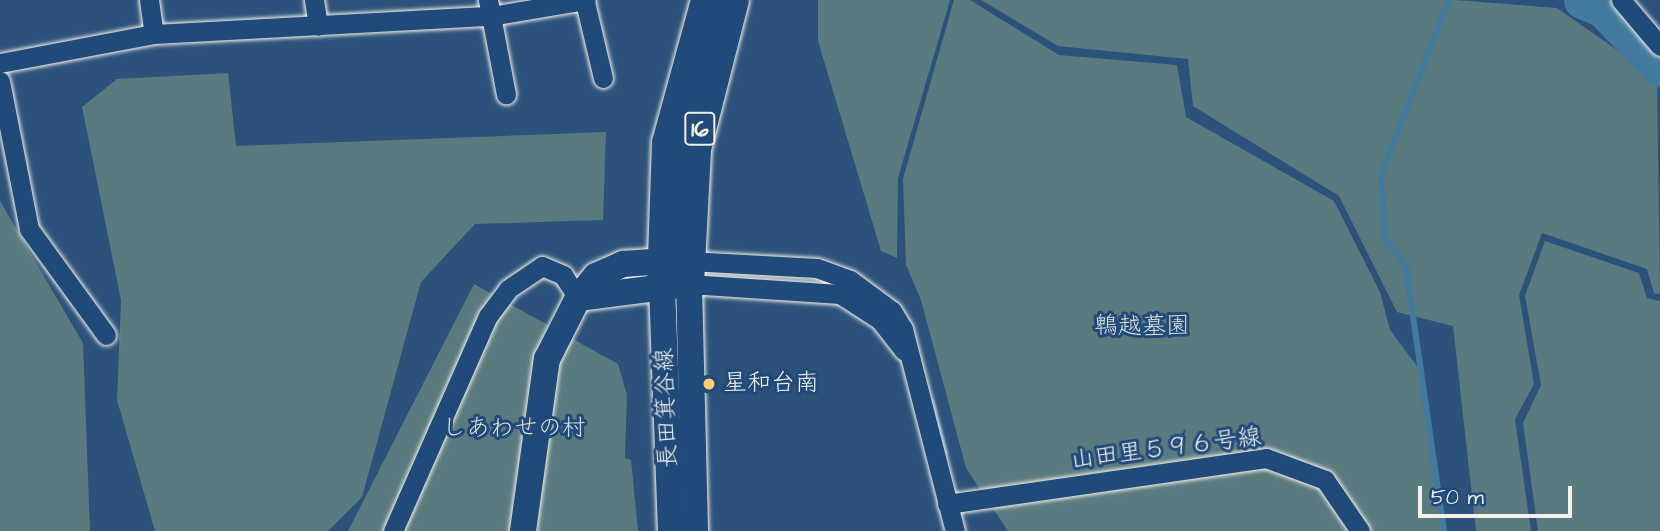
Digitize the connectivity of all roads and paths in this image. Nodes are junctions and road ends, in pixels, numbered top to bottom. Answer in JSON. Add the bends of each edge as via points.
{"nodes":[{"id":1,"x":149,"y":0,"type":"edge"},
{"id":2,"x":314,"y":0,"type":"edge"},
{"id":3,"x":706,"y":0,"type":"edge"},
{"id":4,"x":734,"y":0,"type":"edge"},
{"id":5,"x":1621,"y":0,"type":"edge"},
{"id":6,"x":585,"y":1,"type":"edge"},
{"id":7,"x":490,"y":8,"type":"edge"},
{"id":8,"x":318,"y":26,"type":"junction"},
{"id":9,"x":154,"y":34,"type":"junction"},
{"id":10,"x":1660,"y":46,"type":"edge"},
{"id":11,"x":0,"y":63,"type":"edge"},
{"id":12,"x":603,"y":78,"type":"dead end"},
{"id":13,"x":0,"y":80,"type":"edge"},
{"id":14,"x":506,"y":94,"type":"dead end"},
{"id":15,"x":675,"y":272,"type":"junction"},
{"id":16,"x":578,"y":298,"type":"junction"},
{"id":17,"x":106,"y":335,"type":"dead end"},
{"id":18,"x":947,"y":504,"type":"junction"},
{"id":19,"x":393,"y":531,"type":"edge"},
{"id":20,"x":523,"y":531,"type":"edge"},
{"id":21,"x":671,"y":531,"type":"edge"},
{"id":22,"x":695,"y":531,"type":"edge"},
{"id":23,"x":955,"y":531,"type":"edge"},
{"id":24,"x":1360,"y":531,"type":"edge"}],
"edges":[{"from":1,"to":9,"type":"street"},
{"from":2,"to":8,"type":"street"},
{"from":3,"to":15,"type":"main road","number":"16","via":[[667,144]]},
{"from":4,"to":15,"type":"main road","number":"16","via":[[696,149]]},
{"from":5,"to":10,"type":"street"},
{"from":6,"to":7,"type":"street"},
{"from":6,"to":12,"type":"street"},
{"from":7,"to":8,"type":"street"},
{"from":7,"to":14,"type":"street"},
{"from":8,"to":9,"type":"street"},
{"from":9,"to":11,"type":"street"},
{"from":13,"to":17,"type":"street","via":[[29,229]]},
{"from":15,"to":16,"type":"street","via":[[596,276]]},
{"from":15,"to":18,"type":"street","via":[[817,268],[850,280],[892,311]]},
{"from":15,"to":21,"type":"street","name":"長田箕谷線"},
{"from":15,"to":22,"type":"street","name":"長田箕谷線"},
{"from":16,"to":19,"type":"street","via":[[563,275],[542,266],[508,289],[488,316]]},
{"from":16,"to":20,"type":"street","via":[[547,359]]},
{"from":18,"to":23,"type":"street"},
{"from":18,"to":24,"type":"street","name":"山田里５９６号線","via":[[1266,458],[1325,480]]}]}
